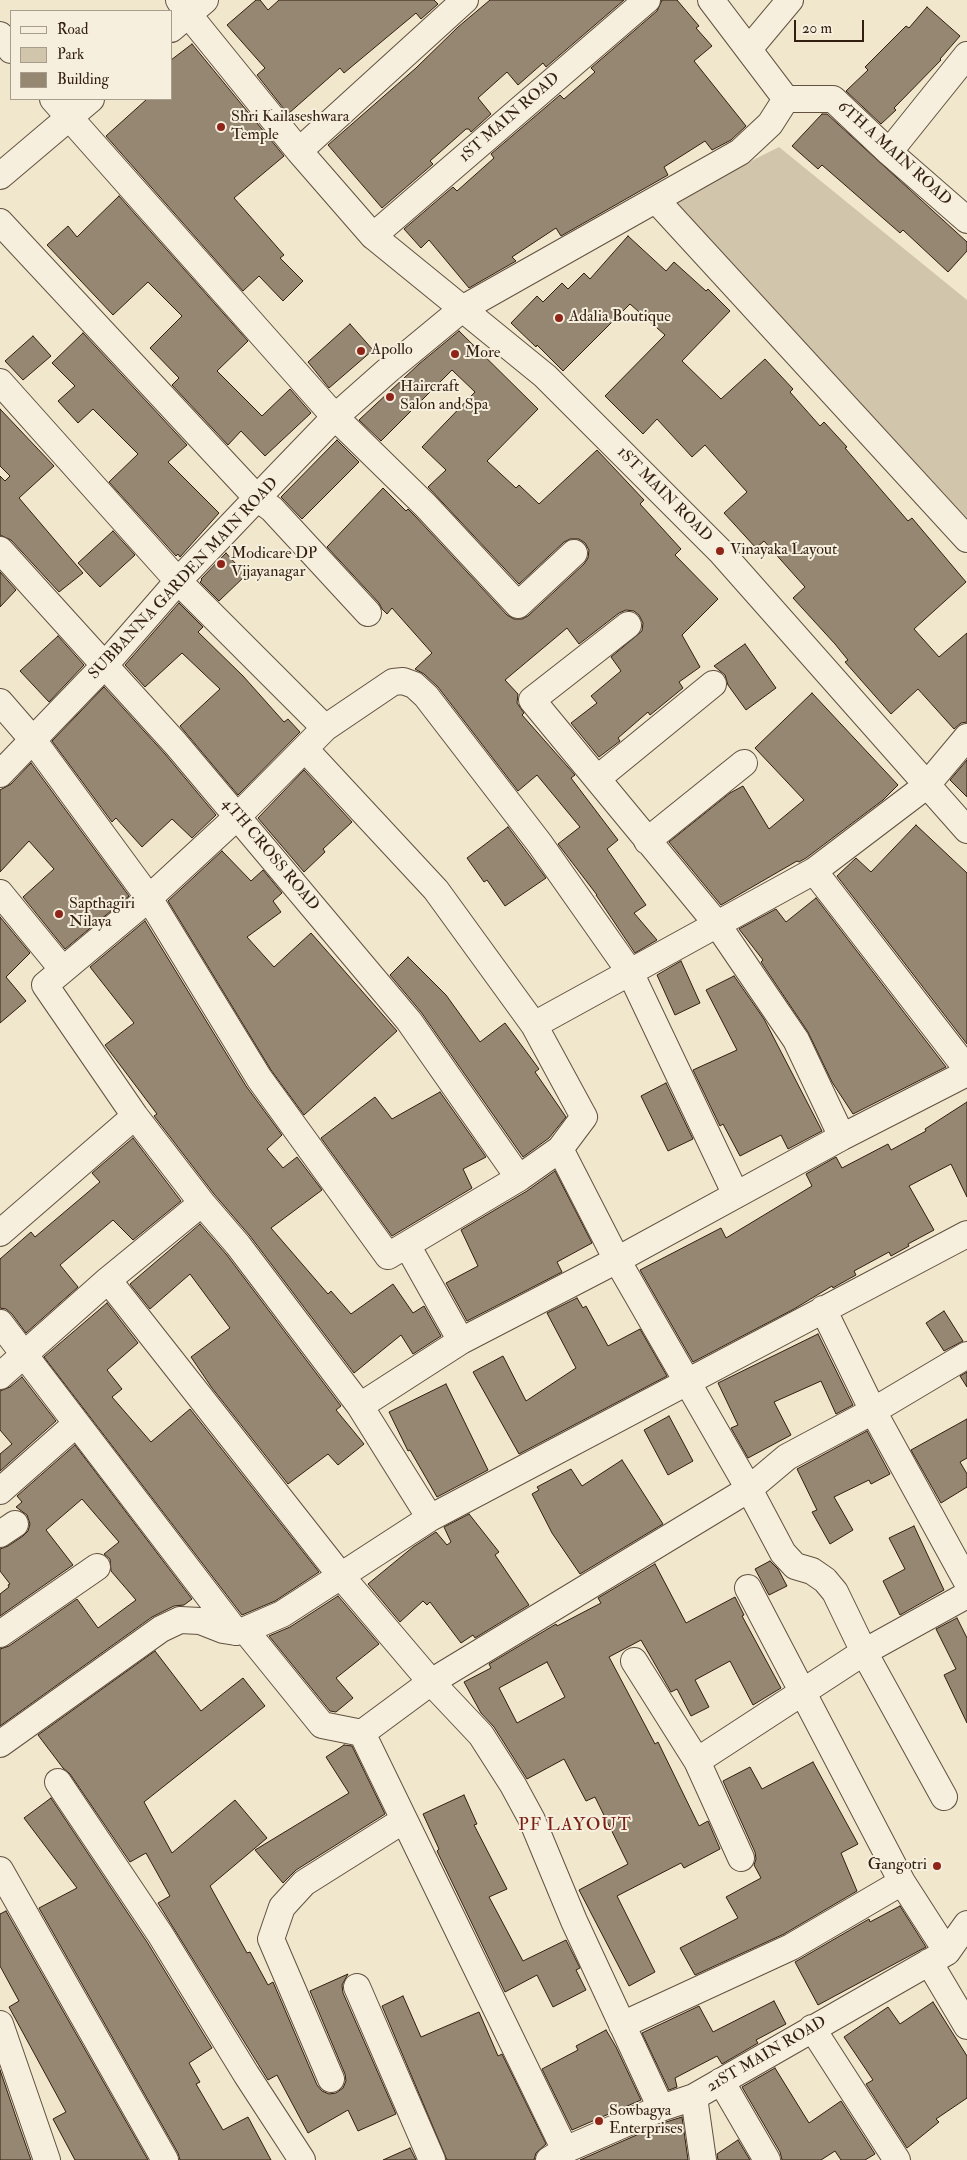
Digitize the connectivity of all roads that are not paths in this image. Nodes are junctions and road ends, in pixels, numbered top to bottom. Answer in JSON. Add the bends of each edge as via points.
{"nodes":[{"id":1,"x":465,"y":0,"type":"edge"},
{"id":2,"x":648,"y":0,"type":"edge"},
{"id":3,"x":711,"y":0,"type":"edge"},
{"id":4,"x":790,"y":0,"type":"edge"},
{"id":5,"x":186,"y":11,"type":"edge"},
{"id":6,"x":0,"y":35,"type":"edge"},
{"id":7,"x":10,"y":49,"type":"edge"},
{"id":8,"x":748,"y":49,"type":"junction"},
{"id":9,"x":967,"y":55,"type":"edge"},
{"id":10,"x":786,"y":99,"type":"junction"},
{"id":11,"x":88,"y":100,"type":"edge"},
{"id":12,"x":62,"y":108,"type":"edge"},
{"id":13,"x":299,"y":151,"type":"junction"},
{"id":14,"x":889,"y":152,"type":"junction"},
{"id":15,"x":0,"y":176,"type":"edge"},
{"id":16,"x":656,"y":200,"type":"junction"},
{"id":17,"x":967,"y":220,"type":"edge"},
{"id":18,"x":0,"y":222,"type":"edge"},
{"id":19,"x":372,"y":236,"type":"junction"},
{"id":20,"x":462,"y":309,"type":"junction"},
{"id":21,"x":0,"y":382,"type":"edge"},
{"id":22,"x":335,"y":418,"type":"junction"},
{"id":23,"x":257,"y":498,"type":"junction"},
{"id":24,"x":967,"y":539,"type":"edge"},
{"id":25,"x":0,"y":550,"type":"edge"},
{"id":26,"x":574,"y":553,"type":"dead end"},
{"id":27,"x":178,"y":581,"type":"junction"},
{"id":28,"x":368,"y":613,"type":"dead end"},
{"id":29,"x":628,"y":625,"type":"dead end"},
{"id":30,"x":104,"y":666,"type":"junction"},
{"id":31,"x":713,"y":684,"type":"dead end"},
{"id":32,"x":0,"y":702,"type":"edge"},
{"id":33,"x":325,"y":728,"type":"junction"},
{"id":34,"x":967,"y":737,"type":"edge"},
{"id":35,"x":34,"y":740,"type":"junction"},
{"id":36,"x":305,"y":749,"type":"junction"},
{"id":37,"x":744,"y":763,"type":"dead end"},
{"id":38,"x":0,"y":774,"type":"edge"},
{"id":39,"x":598,"y":778,"type":"junction"},
{"id":40,"x":926,"y":786,"type":"junction"},
{"id":41,"x":238,"y":816,"type":"junction"},
{"id":42,"x":967,"y":830,"type":"edge"},
{"id":43,"x":647,"y":841,"type":"junction"},
{"id":44,"x":814,"y":871,"type":"junction"},
{"id":45,"x":0,"y":893,"type":"edge"},
{"id":46,"x":149,"y":898,"type":"junction"},
{"id":47,"x":717,"y":924,"type":"junction"},
{"id":48,"x":63,"y":970,"type":"junction"},
{"id":49,"x":630,"y":972,"type":"junction"},
{"id":50,"x":534,"y":1025,"type":"junction"},
{"id":51,"x":967,"y":1069,"type":"edge"},
{"id":52,"x":967,"y":1073,"type":"edge"},
{"id":53,"x":135,"y":1116,"type":"junction"},
{"id":54,"x":842,"y":1137,"type":"junction"},
{"id":55,"x":560,"y":1149,"type":"junction"},
{"id":56,"x":519,"y":1178,"type":"junction"},
{"id":57,"x":736,"y":1195,"type":"junction"},
{"id":58,"x":202,"y":1203,"type":"junction"},
{"id":59,"x":0,"y":1233,"type":"edge"},
{"id":60,"x":967,"y":1234,"type":"edge"},
{"id":61,"x":407,"y":1245,"type":"junction"},
{"id":62,"x":617,"y":1260,"type":"junction"},
{"id":63,"x":108,"y":1280,"type":"junction"},
{"id":64,"x":823,"y":1310,"type":"junction"},
{"id":65,"x":0,"y":1323,"type":"edge"},
{"id":66,"x":461,"y":1341,"type":"junction"},
{"id":67,"x":24,"y":1355,"type":"junction"},
{"id":68,"x":967,"y":1355,"type":"edge"},
{"id":69,"x":0,"y":1376,"type":"edge"},
{"id":70,"x":687,"y":1381,"type":"junction"},
{"id":71,"x":360,"y":1406,"type":"junction"},
{"id":72,"x":873,"y":1411,"type":"junction"},
{"id":73,"x":76,"y":1424,"type":"junction"},
{"id":74,"x":749,"y":1489,"type":"junction"},
{"id":75,"x":0,"y":1491,"type":"edge"},
{"id":76,"x":430,"y":1518,"type":"junction"},
{"id":77,"x":97,"y":1567,"type":"dead end"},
{"id":78,"x":341,"y":1576,"type":"junction"},
{"id":79,"x":748,"y":1588,"type":"dead end"},
{"id":80,"x":967,"y":1592,"type":"edge"},
{"id":81,"x":241,"y":1631,"type":"junction"},
{"id":82,"x":0,"y":1634,"type":"edge"},
{"id":83,"x":864,"y":1652,"type":"junction"},
{"id":84,"x":634,"y":1661,"type":"dead end"},
{"id":85,"x":431,"y":1682,"type":"junction"},
{"id":86,"x":802,"y":1693,"type":"junction"},
{"id":87,"x":362,"y":1733,"type":"junction"},
{"id":88,"x":0,"y":1744,"type":"edge"},
{"id":89,"x":697,"y":1761,"type":"junction"},
{"id":90,"x":58,"y":1782,"type":"dead end"},
{"id":91,"x":944,"y":1798,"type":"dead end"},
{"id":92,"x":404,"y":1820,"type":"junction"},
{"id":93,"x":741,"y":1858,"type":"dead end"},
{"id":94,"x":0,"y":1870,"type":"edge"},
{"id":95,"x":902,"y":1882,"type":"junction"},
{"id":96,"x":967,"y":1924,"type":"edge"},
{"id":97,"x":938,"y":1957,"type":"junction"},
{"id":98,"x":357,"y":1986,"type":"dead end"},
{"id":99,"x":0,"y":2024,"type":"edge"},
{"id":100,"x":622,"y":2025,"type":"junction"},
{"id":101,"x":967,"y":2026,"type":"edge"},
{"id":102,"x":812,"y":2028,"type":"junction"},
{"id":103,"x":331,"y":2079,"type":"dead end"},
{"id":104,"x":721,"y":2081,"type":"junction"},
{"id":105,"x":694,"y":2097,"type":"junction"},
{"id":106,"x":661,"y":2108,"type":"junction"},
{"id":107,"x":557,"y":2155,"type":"edge"},
{"id":108,"x":47,"y":2160,"type":"edge"},
{"id":109,"x":165,"y":2160,"type":"edge"},
{"id":110,"x":302,"y":2160,"type":"edge"},
{"id":111,"x":432,"y":2160,"type":"edge"},
{"id":112,"x":703,"y":2160,"type":"edge"},
{"id":113,"x":767,"y":2160,"type":"edge"},
{"id":114,"x":897,"y":2160,"type":"edge"}],
"edges":[{"from":1,"to":13,"type":"street"},
{"from":2,"to":19,"type":"street","name":"1ST MAIN ROAD"},
{"from":3,"to":8,"type":"street"},
{"from":4,"to":8,"type":"street"},
{"from":5,"to":13,"type":"street","name":"1ST MAIN ROAD"},
{"from":6,"to":7,"type":"street"},
{"from":8,"to":10,"type":"street"},
{"from":9,"to":14,"type":"street"},
{"from":10,"to":14,"type":"street","name":"6TH A MAIN ROAD","via":[[833,99]]},
{"from":10,"to":16,"type":"street","name":"SUBBANNA GARDEN MAIN ROAD","via":[[770,124],[740,152]]},
{"from":11,"to":12,"type":"street"},
{"from":12,"to":15,"type":"street"},
{"from":12,"to":22,"type":"street"},
{"from":13,"to":19,"type":"street","name":"1ST MAIN ROAD"},
{"from":14,"to":17,"type":"street","name":"6TH A MAIN ROAD"},
{"from":16,"to":20,"type":"street","name":"SUBBANNA GARDEN MAIN ROAD"},
{"from":16,"to":24,"type":"street"},
{"from":18,"to":23,"type":"street"},
{"from":19,"to":20,"type":"street","name":"1ST MAIN ROAD"},
{"from":20,"to":22,"type":"street","name":"SUBBANNA GARDEN MAIN ROAD"},
{"from":20,"to":40,"type":"street","name":"1ST MAIN ROAD","via":[[544,376],[720,551]]},
{"from":21,"to":27,"type":"street"},
{"from":22,"to":23,"type":"street","name":"SUBBANNA GARDEN MAIN ROAD"},
{"from":22,"to":26,"type":"street","via":[[426,506],[518,605]]},
{"from":23,"to":27,"type":"street","name":"SUBBANNA GARDEN MAIN ROAD"},
{"from":23,"to":28,"type":"street","via":[[272,509]]},
{"from":25,"to":30,"type":"street","name":"4TH CROSS ROAD"},
{"from":27,"to":30,"type":"street","name":"SUBBANNA GARDEN MAIN ROAD"},
{"from":27,"to":33,"type":"street"},
{"from":29,"to":39,"type":"street","via":[[532,700]]},
{"from":30,"to":35,"type":"street","name":"SUBBANNA GARDEN MAIN ROAD"},
{"from":30,"to":41,"type":"street","name":"4TH CROSS ROAD"},
{"from":31,"to":39,"type":"street"},
{"from":32,"to":35,"type":"street"},
{"from":33,"to":36,"type":"street"},
{"from":33,"to":49,"type":"street","via":[[393,682],[414,685],[540,844]]},
{"from":34,"to":40,"type":"street"},
{"from":35,"to":38,"type":"street","name":"SUBBANNA GARDEN MAIN ROAD"},
{"from":35,"to":46,"type":"street"},
{"from":36,"to":41,"type":"street"},
{"from":36,"to":50,"type":"street","via":[[436,890]]},
{"from":37,"to":43,"type":"street"},
{"from":39,"to":43,"type":"street"},
{"from":40,"to":42,"type":"street","name":"1ST MAIN ROAD"},
{"from":40,"to":44,"type":"street"},
{"from":41,"to":46,"type":"street"},
{"from":41,"to":56,"type":"street","name":"4TH CROSS ROAD","via":[[409,1021]]},
{"from":43,"to":47,"type":"street"},
{"from":44,"to":47,"type":"street"},
{"from":44,"to":51,"type":"street"},
{"from":45,"to":48,"type":"street"},
{"from":46,"to":48,"type":"street"},
{"from":46,"to":61,"type":"street","via":[[259,1078],[388,1256]]},
{"from":47,"to":49,"type":"street"},
{"from":47,"to":54,"type":"street","via":[[796,1040]]},
{"from":48,"to":53,"type":"street","via":[[45,985]]},
{"from":49,"to":50,"type":"street"},
{"from":49,"to":57,"type":"street"},
{"from":50,"to":55,"type":"street","via":[[584,1117]]},
{"from":52,"to":54,"type":"street"},
{"from":53,"to":58,"type":"street"},
{"from":53,"to":59,"type":"street"},
{"from":54,"to":57,"type":"street"},
{"from":55,"to":56,"type":"street"},
{"from":55,"to":62,"type":"street"},
{"from":56,"to":61,"type":"street"},
{"from":57,"to":62,"type":"street"},
{"from":58,"to":63,"type":"street"},
{"from":58,"to":71,"type":"street","via":[[238,1245]]},
{"from":60,"to":64,"type":"street"},
{"from":61,"to":66,"type":"street"},
{"from":62,"to":66,"type":"street"},
{"from":62,"to":70,"type":"street"},
{"from":63,"to":67,"type":"street"},
{"from":63,"to":78,"type":"street"},
{"from":64,"to":70,"type":"street"},
{"from":64,"to":72,"type":"street"},
{"from":65,"to":67,"type":"street"},
{"from":66,"to":71,"type":"street"},
{"from":67,"to":69,"type":"street"},
{"from":67,"to":73,"type":"street"},
{"from":68,"to":72,"type":"street"},
{"from":70,"to":74,"type":"street"},
{"from":70,"to":76,"type":"street"},
{"from":71,"to":76,"type":"street"},
{"from":72,"to":74,"type":"street","via":[[788,1457]]},
{"from":72,"to":80,"type":"street"},
{"from":73,"to":75,"type":"street"},
{"from":73,"to":81,"type":"street"},
{"from":74,"to":83,"type":"street","via":[[783,1553],[795,1566],[812,1571],[825,1580],[835,1592]]},
{"from":74,"to":85,"type":"street"},
{"from":76,"to":78,"type":"street"},
{"from":77,"to":82,"type":"street"},
{"from":78,"to":81,"type":"street","via":[[282,1614]]},
{"from":78,"to":85,"type":"street"},
{"from":79,"to":86,"type":"street"},
{"from":80,"to":83,"type":"street"},
{"from":81,"to":87,"type":"street","via":[[322,1725]]},
{"from":81,"to":88,"type":"street","via":[[223,1630],[200,1621],[180,1620],[161,1629]]},
{"from":83,"to":86,"type":"street"},
{"from":83,"to":91,"type":"street"},
{"from":84,"to":89,"type":"street"},
{"from":85,"to":87,"type":"street"},
{"from":85,"to":100,"type":"street","via":[[481,1736],[513,1785],[532,1820]]},
{"from":86,"to":89,"type":"street"},
{"from":86,"to":95,"type":"street"},
{"from":87,"to":92,"type":"street"},
{"from":89,"to":93,"type":"street"},
{"from":90,"to":110,"type":"street","via":[[160,1934]]},
{"from":92,"to":103,"type":"street","via":[[304,1884],[282,1907],[271,1939]]},
{"from":92,"to":107,"type":"street"},
{"from":94,"to":109,"type":"street"},
{"from":95,"to":97,"type":"street"},
{"from":95,"to":100,"type":"street","via":[[791,1946]]},
{"from":96,"to":97,"type":"street","name":"21ST MAIN ROAD"},
{"from":97,"to":101,"type":"street"},
{"from":97,"to":102,"type":"street","name":"21ST MAIN ROAD"},
{"from":98,"to":111,"type":"street"},
{"from":99,"to":108,"type":"street"},
{"from":100,"to":106,"type":"street"},
{"from":102,"to":104,"type":"street","name":"21ST MAIN ROAD"},
{"from":102,"to":114,"type":"street"},
{"from":104,"to":105,"type":"street","name":"21ST MAIN ROAD"},
{"from":104,"to":113,"type":"street"},
{"from":105,"to":106,"type":"street","name":"21ST MAIN ROAD"},
{"from":105,"to":112,"type":"street"},
{"from":106,"to":107,"type":"street","name":"21ST MAIN ROAD"}]}
